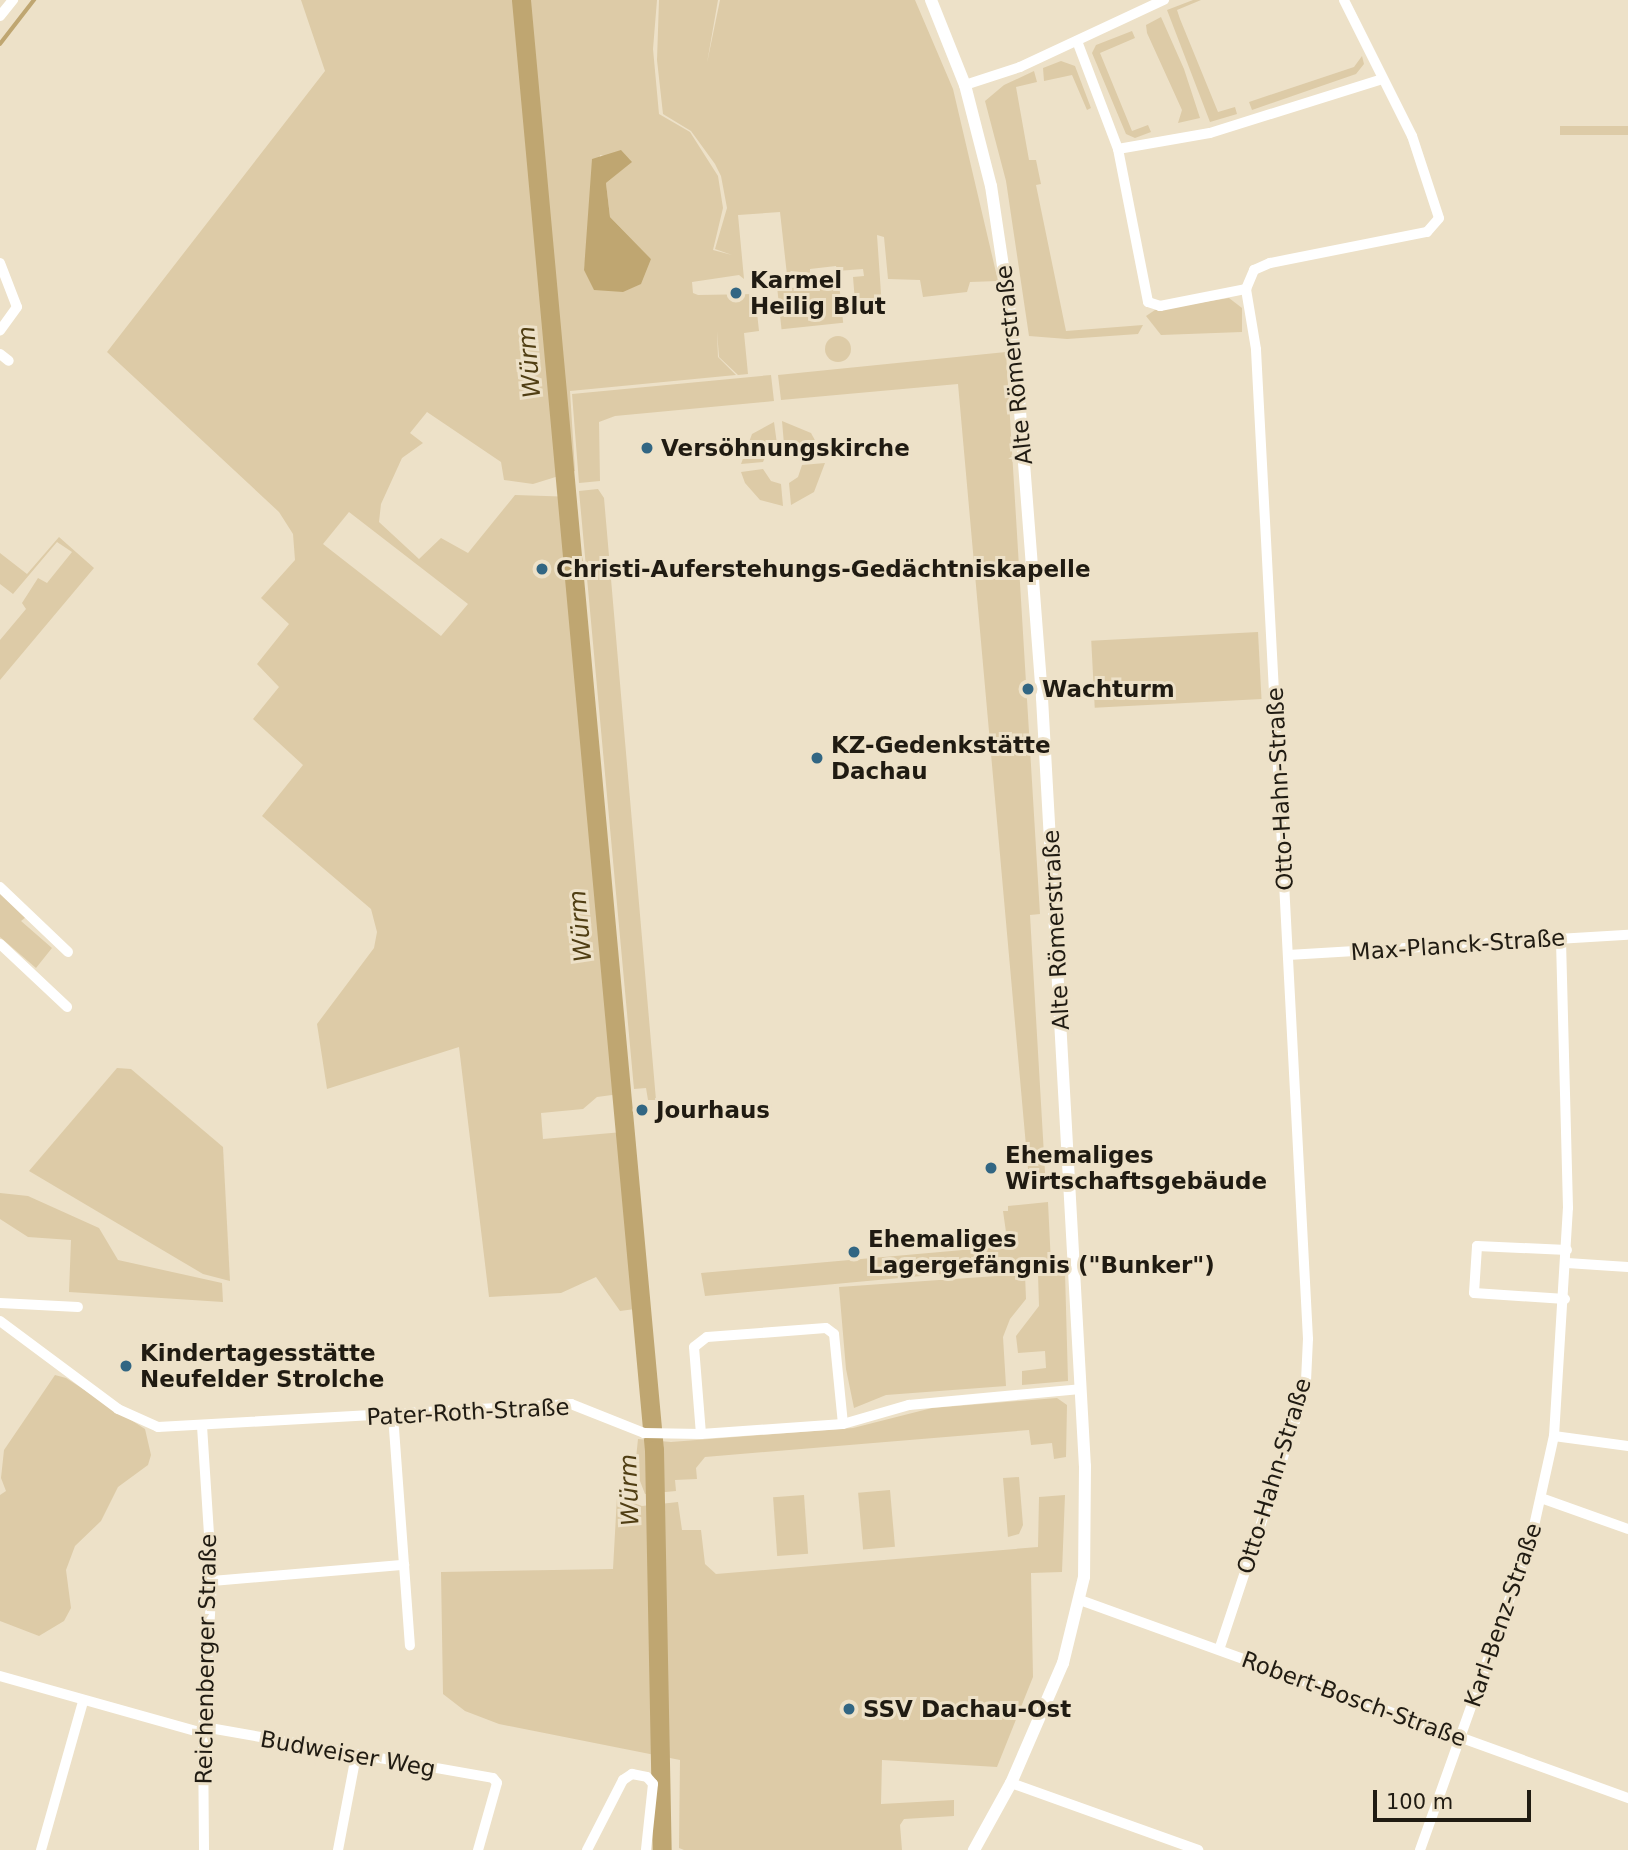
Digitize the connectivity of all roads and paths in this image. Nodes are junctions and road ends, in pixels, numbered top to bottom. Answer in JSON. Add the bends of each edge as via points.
{"nodes":[{"id":1,"x":13,"y":0,"type":"edge"},
{"id":2,"x":931,"y":0,"type":"edge"},
{"id":3,"x":1164,"y":0,"type":"edge"},
{"id":4,"x":1343,"y":0,"type":"edge"},
{"id":5,"x":0,"y":16,"type":"edge"},
{"id":6,"x":1077,"y":41,"type":"junction"},
{"id":7,"x":1382,"y":79,"type":"junction"},
{"id":8,"x":965,"y":85,"type":"junction"},
{"id":9,"x":1118,"y":149,"type":"junction"},
{"id":10,"x":0,"y":263,"type":"edge"},
{"id":11,"x":1246,"y":289,"type":"junction"},
{"id":12,"x":0,"y":330,"type":"edge"},
{"id":13,"x":0,"y":887,"type":"edge"},
{"id":14,"x":1628,"y":935,"type":"edge"},
{"id":15,"x":1561,"y":938,"type":"junction"},
{"id":16,"x":0,"y":944,"type":"edge"},
{"id":17,"x":68,"y":952,"type":"dead end"},
{"id":18,"x":1288,"y":956,"type":"junction"},
{"id":19,"x":67,"y":1007,"type":"dead end"},
{"id":20,"x":1567,"y":1250,"type":"junction"},
{"id":21,"x":1567,"y":1264,"type":"junction"},
{"id":22,"x":1628,"y":1267,"type":"edge"},
{"id":23,"x":1565,"y":1299,"type":"junction"},
{"id":24,"x":0,"y":1303,"type":"edge"},
{"id":25,"x":78,"y":1307,"type":"dead end"},
{"id":26,"x":3,"y":1321,"type":"edge"},
{"id":27,"x":1080,"y":1388,"type":"junction"},
{"id":28,"x":393,"y":1415,"type":"junction"},
{"id":29,"x":843,"y":1424,"type":"junction"},
{"id":30,"x":202,"y":1426,"type":"junction"},
{"id":31,"x":701,"y":1434,"type":"junction"},
{"id":32,"x":1554,"y":1436,"type":"junction"},
{"id":33,"x":1628,"y":1446,"type":"edge"},
{"id":34,"x":1541,"y":1499,"type":"junction"},
{"id":35,"x":1628,"y":1529,"type":"edge"},
{"id":36,"x":404,"y":1565,"type":"junction"},
{"id":37,"x":212,"y":1581,"type":"junction"},
{"id":38,"x":1080,"y":1600,"type":"junction"},
{"id":39,"x":410,"y":1645,"type":"dead end"},
{"id":40,"x":1220,"y":1647,"type":"junction"},
{"id":41,"x":0,"y":1676,"type":"edge"},
{"id":42,"x":82,"y":1702,"type":"junction"},
{"id":43,"x":203,"y":1730,"type":"junction"},
{"id":44,"x":1461,"y":1738,"type":"junction"},
{"id":45,"x":356,"y":1756,"type":"junction"},
{"id":46,"x":1011,"y":1783,"type":"junction"},
{"id":47,"x":1628,"y":1798,"type":"edge"},
{"id":48,"x":41,"y":1850,"type":"edge"},
{"id":49,"x":204,"y":1850,"type":"edge"},
{"id":50,"x":338,"y":1850,"type":"edge"},
{"id":51,"x":478,"y":1850,"type":"edge"},
{"id":52,"x":587,"y":1850,"type":"edge"},
{"id":53,"x":646,"y":1850,"type":"edge"},
{"id":54,"x":974,"y":1850,"type":"edge"},
{"id":55,"x":1198,"y":1850,"type":"edge"},
{"id":56,"x":1420,"y":1850,"type":"edge"}],
"edges":[{"from":1,"to":5,"type":"street"},
{"from":2,"to":8,"type":"main road","name":"Alte Römerstraße"},
{"from":3,"to":6,"type":"street"},
{"from":4,"to":7,"type":"street"},
{"from":6,"to":8,"type":"street"},
{"from":6,"to":9,"type":"street"},
{"from":7,"to":9,"type":"street","via":[[1221,130]]},
{"from":7,"to":11,"type":"street","via":[[1439,210],[1435,226],[1427,232],[1270,263],[1254,270]]},
{"from":8,"to":27,"type":"main road","name":"Alte Römerstraße","via":[[991,186],[1016,357],[1042,698]]},
{"from":9,"to":11,"type":"street","via":[[1149,302],[1160,306]]},
{"from":10,"to":12,"type":"street","via":[[17,307]]},
{"from":11,"to":18,"type":"street","name":"Otto-Hahn-Straße","via":[[1256,349]]},
{"from":13,"to":17,"type":"street"},
{"from":14,"to":15,"type":"street","name":"Max-Planck-Straße"},
{"from":15,"to":18,"type":"street","name":"Max-Planck-Straße"},
{"from":15,"to":20,"type":"street","name":"Karl-Benz-Straße","via":[[1569,1118]]},
{"from":16,"to":19,"type":"street"},
{"from":18,"to":40,"type":"street","name":"Otto-Hahn-Straße","via":[[1302,1162],[1306,1381]]},
{"from":20,"to":21,"type":"street","name":"Karl-Benz-Straße"},
{"from":20,"to":23,"type":"street","via":[[1477,1246],[1474,1293]]},
{"from":21,"to":22,"type":"street"},
{"from":21,"to":23,"type":"street","name":"Karl-Benz-Straße"},
{"from":23,"to":32,"type":"street","name":"Karl-Benz-Straße"},
{"from":24,"to":25,"type":"street"},
{"from":26,"to":30,"type":"street","name":"Pater-Roth-Straße","via":[[134,1419],[158,1427]]},
{"from":27,"to":29,"type":"street","name":"Pater-Roth-Straße","via":[[909,1405]]},
{"from":27,"to":38,"type":"main road","name":"Alte Römerstraße","via":[[1086,1527]]},
{"from":28,"to":30,"type":"street","name":"Pater-Roth-Straße"},
{"from":28,"to":31,"type":"street","name":"Pater-Roth-Straße","via":[[571,1404],[644,1433]]},
{"from":28,"to":36,"type":"street"},
{"from":29,"to":31,"type":"street","name":"Pater-Roth-Straße"},
{"from":29,"to":31,"type":"street","via":[[834,1334],[826,1328],[707,1337],[694,1347]]},
{"from":30,"to":37,"type":"street","name":"Reichenberger Straße"},
{"from":32,"to":33,"type":"street"},
{"from":32,"to":34,"type":"street","name":"Karl-Benz-Straße"},
{"from":34,"to":35,"type":"street","name":"Karl-Benz-Straße"},
{"from":34,"to":44,"type":"street","name":"Karl-Benz-Straße"},
{"from":36,"to":37,"type":"street"},
{"from":36,"to":39,"type":"street"},
{"from":37,"to":43,"type":"street","name":"Reichenberger Straße"},
{"from":38,"to":40,"type":"street","name":"Robert-Bosch-Straße"},
{"from":38,"to":46,"type":"main road","name":"Alte Römerstraße","via":[[1057,1679]]},
{"from":40,"to":44,"type":"street","name":"Robert-Bosch-Straße"},
{"from":41,"to":42,"type":"street","name":"Budweiser Weg"},
{"from":42,"to":43,"type":"street","name":"Budweiser Weg"},
{"from":42,"to":48,"type":"street"},
{"from":43,"to":45,"type":"street","name":"Budweiser Weg"},
{"from":43,"to":49,"type":"street","name":"Reichenberger Straße"},
{"from":44,"to":47,"type":"street","name":"Robert-Bosch-Straße"},
{"from":44,"to":56,"type":"street","name":"Karl-Benz-Straße"},
{"from":45,"to":50,"type":"street"},
{"from":45,"to":51,"type":"street","name":"Budweiser Weg","via":[[493,1777],[497,1783]]},
{"from":46,"to":54,"type":"main road","name":"Alte Römerstraße"},
{"from":46,"to":55,"type":"street"},
{"from":52,"to":53,"type":"street","via":[[623,1780],[632,1774],[648,1777],[653,1784]]}]}
